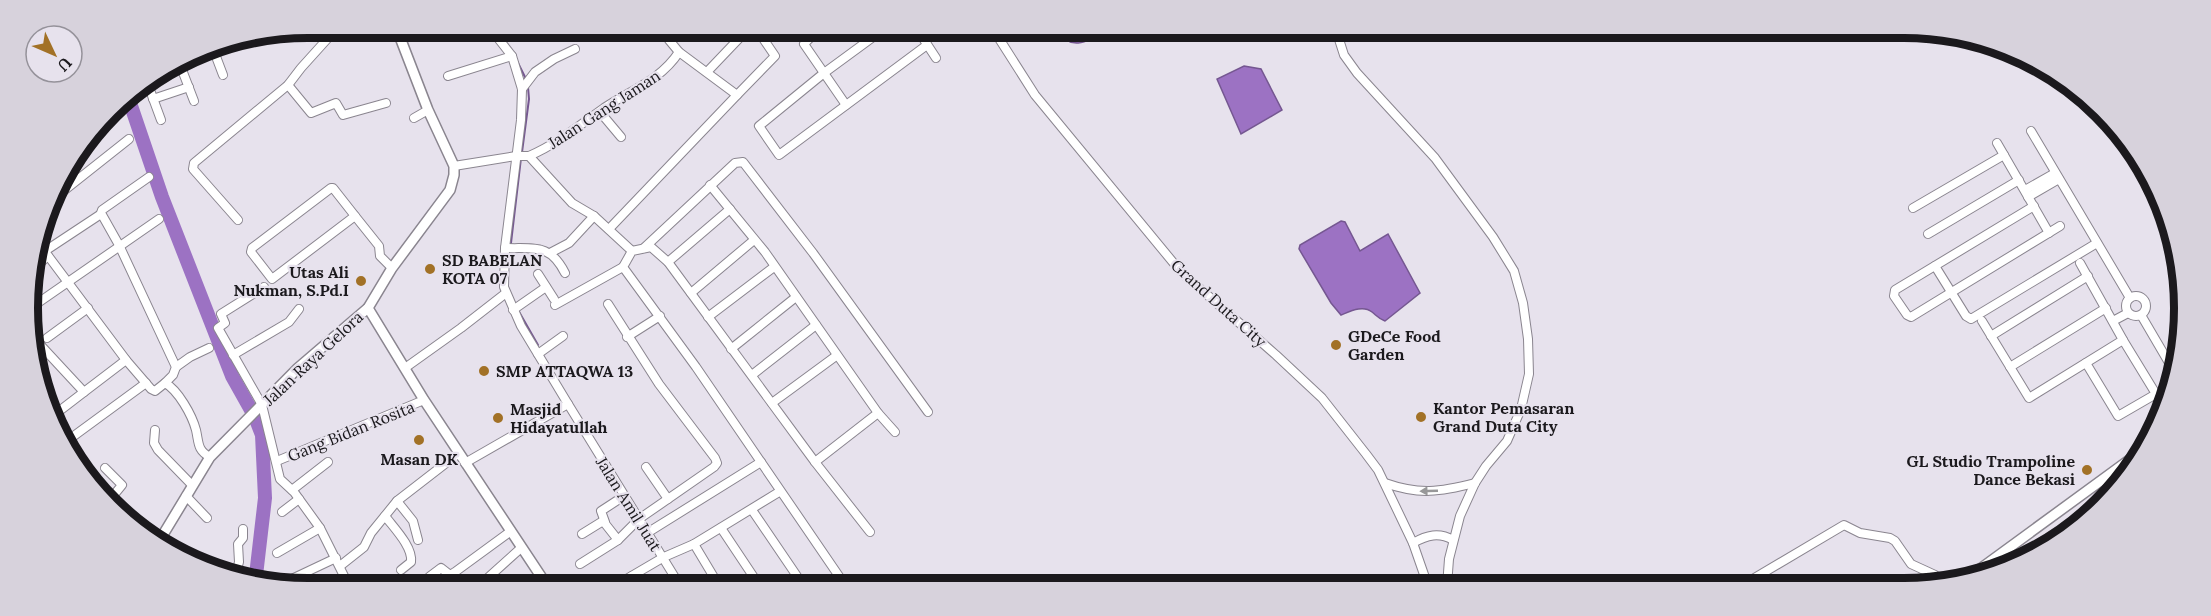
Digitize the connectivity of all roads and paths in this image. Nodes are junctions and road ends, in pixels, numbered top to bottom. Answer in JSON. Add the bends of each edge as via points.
{"nodes":[{"id":1,"x":328,"y":38,"type":"edge"},
{"id":2,"x":400,"y":38,"type":"edge"},
{"id":3,"x":498,"y":38,"type":"edge"},
{"id":4,"x":668,"y":38,"type":"edge"},
{"id":5,"x":738,"y":38,"type":"edge"},
{"id":6,"x":763,"y":38,"type":"edge"},
{"id":7,"x":810,"y":38,"type":"edge"},
{"id":8,"x":872,"y":38,"type":"edge"},
{"id":9,"x":923,"y":38,"type":"edge"},
{"id":10,"x":999,"y":38,"type":"edge"},
{"id":11,"x":1339,"y":38,"type":"edge"},
{"id":12,"x":927,"y":45,"type":"junction"},
{"id":13,"x":575,"y":49,"type":"dead end"},
{"id":14,"x":679,"y":52,"type":"junction"},
{"id":15,"x":215,"y":54,"type":"edge"},
{"id":16,"x":512,"y":56,"type":"junction"},
{"id":17,"x":936,"y":58,"type":"dead end"},
{"id":18,"x":182,"y":69,"type":"edge"},
{"id":19,"x":706,"y":72,"type":"junction"},
{"id":20,"x":824,"y":73,"type":"junction"},
{"id":21,"x":224,"y":75,"type":"dead end"},
{"id":22,"x":448,"y":75,"type":"dead end"},
{"id":23,"x":288,"y":85,"type":"junction"},
{"id":24,"x":189,"y":87,"type":"junction"},
{"id":25,"x":149,"y":89,"type":"edge"},
{"id":26,"x":522,"y":89,"type":"junction"},
{"id":27,"x":737,"y":94,"type":"junction"},
{"id":28,"x":153,"y":99,"type":"junction"},
{"id":29,"x":194,"y":100,"type":"dead end"},
{"id":30,"x":386,"y":103,"type":"dead end"},
{"id":31,"x":846,"y":105,"type":"junction"},
{"id":32,"x":428,"y":111,"type":"junction"},
{"id":33,"x":600,"y":112,"type":"junction"},
{"id":34,"x":414,"y":118,"type":"dead end"},
{"id":35,"x":161,"y":120,"type":"dead end"},
{"id":36,"x":2031,"y":131,"type":"dead end"},
{"id":37,"x":621,"y":137,"type":"dead end"},
{"id":38,"x":129,"y":139,"type":"dead end"},
{"id":39,"x":1997,"y":143,"type":"dead end"},
{"id":40,"x":2004,"y":155,"type":"junction"},
{"id":41,"x":522,"y":156,"type":"junction"},
{"id":42,"x":454,"y":166,"type":"junction"},
{"id":43,"x":2057,"y":176,"type":"junction"},
{"id":44,"x":149,"y":177,"type":"dead end"},
{"id":45,"x":2019,"y":180,"type":"junction"},
{"id":46,"x":710,"y":185,"type":"junction"},
{"id":47,"x":64,"y":191,"type":"edge"},
{"id":48,"x":2026,"y":193,"type":"junction"},
{"id":49,"x":2034,"y":206,"type":"junction"},
{"id":50,"x":1913,"y":208,"type":"dead end"},
{"id":51,"x":730,"y":209,"type":"junction"},
{"id":52,"x":101,"y":214,"type":"junction"},
{"id":53,"x":355,"y":216,"type":"junction"},
{"id":54,"x":594,"y":216,"type":"junction"},
{"id":55,"x":159,"y":219,"type":"dead end"},
{"id":56,"x":238,"y":220,"type":"dead end"},
{"id":57,"x":2060,"y":226,"type":"dead end"},
{"id":58,"x":609,"y":229,"type":"junction"},
{"id":59,"x":2049,"y":232,"type":"junction"},
{"id":60,"x":1928,"y":234,"type":"dead end"},
{"id":61,"x":754,"y":240,"type":"junction"},
{"id":62,"x":2097,"y":243,"type":"junction"},
{"id":63,"x":119,"y":245,"type":"junction"},
{"id":64,"x":505,"y":248,"type":"junction"},
{"id":65,"x":644,"y":248,"type":"junction"},
{"id":66,"x":44,"y":251,"type":"edge"},
{"id":67,"x":632,"y":251,"type":"junction"},
{"id":68,"x":550,"y":253,"type":"junction"},
{"id":69,"x":668,"y":262,"type":"junction"},
{"id":70,"x":2080,"y":263,"type":"dead end"},
{"id":71,"x":1935,"y":266,"type":"junction"},
{"id":72,"x":623,"y":267,"type":"junction"},
{"id":73,"x":774,"y":267,"type":"junction"},
{"id":74,"x":392,"y":268,"type":"junction"},
{"id":75,"x":565,"y":273,"type":"dead end"},
{"id":76,"x":538,"y":274,"type":"dead end"},
{"id":77,"x":2088,"y":276,"type":"junction"},
{"id":78,"x":68,"y":281,"type":"junction"},
{"id":79,"x":264,"y":286,"type":"dead end"},
{"id":80,"x":546,"y":286,"type":"junction"},
{"id":81,"x":1952,"y":292,"type":"junction"},
{"id":82,"x":506,"y":293,"type":"junction"},
{"id":83,"x":691,"y":293,"type":"junction"},
{"id":84,"x":796,"y":297,"type":"junction"},
{"id":85,"x":2130,"y":298,"type":"junction"},
{"id":86,"x":38,"y":303,"type":"edge"},
{"id":87,"x":608,"y":304,"type":"dead end"},
{"id":88,"x":88,"y":308,"type":"junction"},
{"id":89,"x":368,"y":308,"type":"junction"},
{"id":90,"x":2106,"y":308,"type":"junction"},
{"id":91,"x":299,"y":309,"type":"dead end"},
{"id":92,"x":514,"y":309,"type":"junction"},
{"id":93,"x":2128,"y":313,"type":"junction"},
{"id":94,"x":2140,"y":315,"type":"junction"},
{"id":95,"x":660,"y":316,"type":"junction"},
{"id":96,"x":708,"y":317,"type":"junction"},
{"id":97,"x":1982,"y":321,"type":"dead end"},
{"id":98,"x":2113,"y":321,"type":"junction"},
{"id":99,"x":816,"y":325,"type":"junction"},
{"id":100,"x":563,"y":336,"type":"dead end"},
{"id":101,"x":1991,"y":336,"type":"junction"},
{"id":102,"x":627,"y":337,"type":"junction"},
{"id":103,"x":47,"y":338,"type":"dead end"},
{"id":104,"x":2123,"y":340,"type":"junction"},
{"id":105,"x":40,"y":345,"type":"edge"},
{"id":106,"x":209,"y":348,"type":"dead end"},
{"id":107,"x":731,"y":349,"type":"junction"},
{"id":108,"x":538,"y":354,"type":"junction"},
{"id":109,"x":233,"y":355,"type":"junction"},
{"id":110,"x":836,"y":356,"type":"junction"},
{"id":111,"x":126,"y":360,"type":"junction"},
{"id":112,"x":2168,"y":361,"type":"edge"},
{"id":113,"x":2086,"y":363,"type":"junction"},
{"id":114,"x":176,"y":367,"type":"junction"},
{"id":115,"x":2010,"y":367,"type":"junction"},
{"id":116,"x":405,"y":368,"type":"junction"},
{"id":117,"x":752,"y":375,"type":"junction"},
{"id":118,"x":146,"y":383,"type":"junction"},
{"id":119,"x":165,"y":383,"type":"junction"},
{"id":120,"x":84,"y":392,"type":"junction"},
{"id":121,"x":424,"y":400,"type":"junction"},
{"id":122,"x":772,"y":403,"type":"junction"},
{"id":123,"x":568,"y":404,"type":"junction"},
{"id":124,"x":260,"y":407,"type":"junction"},
{"id":125,"x":58,"y":412,"type":"edge"},
{"id":126,"x":928,"y":412,"type":"dead end"},
{"id":127,"x":878,"y":413,"type":"junction"},
{"id":128,"x":154,"y":430,"type":"dead end"},
{"id":129,"x":895,"y":432,"type":"dead end"},
{"id":130,"x":71,"y":438,"type":"dead end"},
{"id":131,"x":459,"y":453,"type":"junction"},
{"id":132,"x":210,"y":458,"type":"junction"},
{"id":133,"x":277,"y":461,"type":"junction"},
{"id":134,"x":328,"y":462,"type":"dead end"},
{"id":135,"x":761,"y":462,"type":"junction"},
{"id":136,"x":815,"y":462,"type":"junction"},
{"id":137,"x":465,"y":463,"type":"junction"},
{"id":138,"x":2124,"y":464,"type":"edge"},
{"id":139,"x":646,"y":467,"type":"dead end"},
{"id":140,"x":105,"y":468,"type":"dead end"},
{"id":141,"x":1385,"y":483,"type":"junction"},
{"id":142,"x":1475,"y":483,"type":"junction"},
{"id":143,"x":192,"y":485,"type":"junction"},
{"id":144,"x":292,"y":490,"type":"junction"},
{"id":145,"x":780,"y":492,"type":"junction"},
{"id":146,"x":114,"y":495,"type":"edge"},
{"id":147,"x":186,"y":496,"type":"junction"},
{"id":148,"x":624,"y":496,"type":"junction"},
{"id":149,"x":299,"y":499,"type":"junction"},
{"id":150,"x":668,"y":499,"type":"junction"},
{"id":151,"x":397,"y":501,"type":"junction"},
{"id":152,"x":752,"y":510,"type":"junction"},
{"id":153,"x":282,"y":513,"type":"dead end"},
{"id":154,"x":385,"y":516,"type":"junction"},
{"id":155,"x":207,"y":518,"type":"dead end"},
{"id":156,"x":640,"y":518,"type":"junction"},
{"id":157,"x":605,"y":522,"type":"junction"},
{"id":158,"x":320,"y":528,"type":"junction"},
{"id":159,"x":721,"y":528,"type":"junction"},
{"id":160,"x":243,"y":529,"type":"dead end"},
{"id":161,"x":511,"y":531,"type":"junction"},
{"id":162,"x":649,"y":532,"type":"junction"},
{"id":163,"x":870,"y":532,"type":"dead end"},
{"id":164,"x":582,"y":534,"type":"dead end"},
{"id":165,"x":162,"y":536,"type":"edge"},
{"id":166,"x":418,"y":540,"type":"dead end"},
{"id":167,"x":618,"y":540,"type":"junction"},
{"id":168,"x":1453,"y":540,"type":"junction"},
{"id":169,"x":1413,"y":543,"type":"junction"},
{"id":170,"x":694,"y":544,"type":"junction"},
{"id":171,"x":521,"y":548,"type":"junction"},
{"id":172,"x":277,"y":553,"type":"dead end"},
{"id":173,"x":664,"y":557,"type":"junction"},
{"id":174,"x":338,"y":562,"type":"junction"},
{"id":175,"x":580,"y":564,"type":"dead end"},
{"id":176,"x":1985,"y":566,"type":"edge"},
{"id":177,"x":237,"y":569,"type":"edge"},
{"id":178,"x":401,"y":570,"type":"dead end"},
{"id":179,"x":632,"y":576,"type":"joint"},
{"id":180,"x":1935,"y":576,"type":"edge"},
{"id":181,"x":429,"y":577,"type":"dead end"},
{"id":182,"x":297,"y":578,"type":"edge"},
{"id":183,"x":345,"y":578,"type":"edge"},
{"id":184,"x":488,"y":578,"type":"edge"},
{"id":185,"x":542,"y":578,"type":"edge"},
{"id":186,"x":628,"y":578,"type":"edge"},
{"id":187,"x":676,"y":578,"type":"edge"},
{"id":188,"x":714,"y":578,"type":"edge"},
{"id":189,"x":754,"y":578,"type":"edge"},
{"id":190,"x":798,"y":578,"type":"edge"},
{"id":191,"x":840,"y":578,"type":"edge"},
{"id":192,"x":1425,"y":578,"type":"edge"},
{"id":193,"x":1448,"y":578,"type":"edge"},
{"id":194,"x":1754,"y":578,"type":"edge"}],
"edges":[{"from":1,"to":23,"type":"street"},
{"from":2,"to":32,"type":"street"},
{"from":3,"to":16,"type":"street"},
{"from":4,"to":14,"type":"street"},
{"from":5,"to":19,"type":"street"},
{"from":6,"to":27,"type":"street","via":[[775,56]]},
{"from":7,"to":20,"type":"street","via":[[804,44]]},
{"from":8,"to":20,"type":"street"},
{"from":9,"to":12,"type":"street"},
{"from":10,"to":141,"type":"street","name":"Grand Duta City","via":[[1035,95],[1181,272],[1322,398]]},
{"from":11,"to":142,"type":"street","via":[[1356,73],[1435,158],[1514,272],[1528,339],[1529,374],[1521,409],[1507,441]]},
{"from":12,"to":17,"type":"street"},
{"from":12,"to":31,"type":"street"},
{"from":13,"to":26,"type":"street","via":[[535,72]]},
{"from":14,"to":19,"type":"street"},
{"from":14,"to":33,"type":"street","name":"Jalan Gang Jaman","via":[[658,75]]},
{"from":15,"to":21,"type":"street"},
{"from":16,"to":22,"type":"street"},
{"from":16,"to":26,"type":"street"},
{"from":18,"to":24,"type":"street"},
{"from":19,"to":27,"type":"street"},
{"from":20,"to":31,"type":"street"},
{"from":20,"to":31,"type":"street","via":[[759,126],[779,154]]},
{"from":23,"to":30,"type":"street","via":[[311,113],[336,104],[344,115]]},
{"from":23,"to":56,"type":"street","via":[[192,166]]},
{"from":24,"to":28,"type":"street"},
{"from":24,"to":29,"type":"street"},
{"from":25,"to":28,"type":"street"},
{"from":26,"to":41,"type":"street","name":"Jalan Amil Juat"},
{"from":27,"to":58,"type":"street"},
{"from":28,"to":35,"type":"street"},
{"from":32,"to":34,"type":"street"},
{"from":32,"to":42,"type":"street"},
{"from":33,"to":37,"type":"street"},
{"from":33,"to":41,"type":"street","name":"Jalan Gang Jaman","via":[[554,144]]},
{"from":36,"to":43,"type":"street"},
{"from":38,"to":47,"type":"street"},
{"from":39,"to":40,"type":"street"},
{"from":40,"to":45,"type":"street"},
{"from":40,"to":50,"type":"street"},
{"from":41,"to":42,"type":"street","name":"Jalan Gang Jaman"},
{"from":41,"to":54,"type":"street","via":[[572,203]]},
{"from":41,"to":64,"type":"street","name":"Jalan Amil Juat"},
{"from":42,"to":74,"type":"street","name":"Jalan Raya Gelora","via":[[450,190]]},
{"from":43,"to":48,"type":"street"},
{"from":43,"to":62,"type":"street"},
{"from":44,"to":52,"type":"street"},
{"from":45,"to":48,"type":"street"},
{"from":45,"to":60,"type":"street"},
{"from":46,"to":51,"type":"street"},
{"from":46,"to":65,"type":"street"},
{"from":46,"to":126,"type":"street","via":[[735,163],[745,164]]},
{"from":48,"to":49,"type":"street"},
{"from":49,"to":59,"type":"street"},
{"from":49,"to":71,"type":"street"},
{"from":51,"to":61,"type":"street"},
{"from":51,"to":69,"type":"street"},
{"from":52,"to":63,"type":"street"},
{"from":52,"to":66,"type":"street"},
{"from":53,"to":53,"type":"street","via":[[331,188],[251,252],[272,279]]},
{"from":53,"to":74,"type":"street"},
{"from":54,"to":58,"type":"street"},
{"from":54,"to":68,"type":"street","via":[[569,243]]},
{"from":55,"to":63,"type":"street"},
{"from":57,"to":59,"type":"street"},
{"from":58,"to":67,"type":"street"},
{"from":59,"to":81,"type":"street"},
{"from":61,"to":73,"type":"street"},
{"from":61,"to":83,"type":"street"},
{"from":62,"to":81,"type":"street","via":[[1971,319]]},
{"from":62,"to":85,"type":"street"},
{"from":63,"to":78,"type":"street"},
{"from":63,"to":114,"type":"street"},
{"from":64,"to":68,"type":"street"},
{"from":64,"to":82,"type":"street","name":"Jalan Amil Juat"},
{"from":65,"to":67,"type":"street"},
{"from":65,"to":69,"type":"street","via":[[655,249]]},
{"from":66,"to":78,"type":"street"},
{"from":67,"to":72,"type":"street"},
{"from":68,"to":75,"type":"street"},
{"from":69,"to":83,"type":"street"},
{"from":70,"to":77,"type":"street"},
{"from":71,"to":81,"type":"street"},
{"from":71,"to":81,"type":"street","via":[[1895,290],[1894,296],[1911,317]]},
{"from":72,"to":80,"type":"street","via":[[555,302]]},
{"from":72,"to":95,"type":"street"},
{"from":73,"to":84,"type":"street"},
{"from":73,"to":96,"type":"street"},
{"from":74,"to":89,"type":"street","name":"Jalan Raya Gelora"},
{"from":76,"to":80,"type":"street"},
{"from":77,"to":90,"type":"street"},
{"from":77,"to":101,"type":"street"},
{"from":78,"to":86,"type":"street"},
{"from":78,"to":88,"type":"street"},
{"from":79,"to":109,"type":"street","via":[[222,314],[225,323],[218,328]]},
{"from":80,"to":92,"type":"street"},
{"from":82,"to":92,"type":"street","name":"Jalan Amil Juat"},
{"from":82,"to":116,"type":"street"},
{"from":83,"to":96,"type":"street"},
{"from":84,"to":99,"type":"street"},
{"from":84,"to":107,"type":"street"},
{"from":85,"to":93,"type":"street"},
{"from":85,"to":94,"type":"street","via":[[2137,296],[2146,304]]},
{"from":87,"to":102,"type":"street"},
{"from":88,"to":103,"type":"street"},
{"from":88,"to":111,"type":"street"},
{"from":89,"to":116,"type":"street"},
{"from":89,"to":124,"type":"street","name":"Jalan Raya Gelora","via":[[298,368]]},
{"from":90,"to":98,"type":"street"},
{"from":90,"to":115,"type":"street"},
{"from":91,"to":109,"type":"street","via":[[289,322]]},
{"from":92,"to":108,"type":"street","name":"Jalan Amil Juat"},
{"from":93,"to":94,"type":"street"},
{"from":93,"to":98,"type":"street"},
{"from":94,"to":112,"type":"street"},
{"from":95,"to":102,"type":"street"},
{"from":95,"to":135,"type":"street"},
{"from":96,"to":107,"type":"street"},
{"from":97,"to":101,"type":"street"},
{"from":98,"to":104,"type":"street"},
{"from":99,"to":110,"type":"street"},
{"from":99,"to":117,"type":"street"},
{"from":100,"to":108,"type":"street"},
{"from":101,"to":115,"type":"street"},
{"from":102,"to":150,"type":"street","via":[[716,461],[714,467]]},
{"from":104,"to":113,"type":"street"},
{"from":104,"to":113,"type":"street","via":[[2156,394],[2118,416]]},
{"from":105,"to":120,"type":"street"},
{"from":106,"to":114,"type":"street"},
{"from":107,"to":117,"type":"street"},
{"from":108,"to":123,"type":"street","name":"Jalan Amil Juat"},
{"from":109,"to":124,"type":"street"},
{"from":110,"to":122,"type":"street"},
{"from":110,"to":127,"type":"street"},
{"from":111,"to":118,"type":"street"},
{"from":111,"to":120,"type":"street"},
{"from":113,"to":115,"type":"street","via":[[2029,398]]},
{"from":114,"to":119,"type":"street"},
{"from":116,"to":121,"type":"street"},
{"from":117,"to":122,"type":"street"},
{"from":118,"to":119,"type":"street","via":[[154,392]]},
{"from":118,"to":130,"type":"street"},
{"from":119,"to":132,"type":"street","via":[[178,393],[194,426],[199,448]]},
{"from":120,"to":125,"type":"street"},
{"from":121,"to":131,"type":"street"},
{"from":121,"to":133,"type":"street","name":"Gang Bidan Rosita"},
{"from":122,"to":136,"type":"street"},
{"from":123,"to":137,"type":"street"},
{"from":123,"to":148,"type":"street","name":"Jalan Amil Juat"},
{"from":124,"to":132,"type":"street","name":"Jalan Raya Gelora"},
{"from":124,"to":133,"type":"street"},
{"from":127,"to":129,"type":"street"},
{"from":127,"to":136,"type":"street"},
{"from":128,"to":143,"type":"street","via":[[158,450]]},
{"from":131,"to":137,"type":"street"},
{"from":131,"to":151,"type":"street"},
{"from":132,"to":143,"type":"street","name":"Jalan Raya Gelora"},
{"from":133,"to":144,"type":"street","via":[[281,479]]},
{"from":134,"to":144,"type":"street"},
{"from":135,"to":145,"type":"street"},
{"from":135,"to":162,"type":"street"},
{"from":136,"to":163,"type":"street"},
{"from":137,"to":161,"type":"street"},
{"from":138,"to":176,"type":"street"},
{"from":139,"to":150,"type":"street"},
{"from":140,"to":146,"type":"street","via":[[122,485]]},
{"from":142,"to":141,"type":"street","one_way":true,"via":[[1422,492]]},
{"from":141,"to":169,"type":"street","name":"Grand Duta City"},
{"from":142,"to":168,"type":"street"},
{"from":143,"to":147,"type":"street","name":"Jalan Raya Gelora"},
{"from":144,"to":149,"type":"street"},
{"from":145,"to":152,"type":"street"},
{"from":145,"to":191,"type":"street"},
{"from":147,"to":155,"type":"street"},
{"from":147,"to":165,"type":"street","name":"Jalan Raya Gelora"},
{"from":148,"to":156,"type":"street","name":"Jalan Amil Juat"},
{"from":148,"to":157,"type":"street","via":[[601,511]]},
{"from":149,"to":153,"type":"street"},
{"from":149,"to":158,"type":"street"},
{"from":150,"to":156,"type":"street"},
{"from":151,"to":154,"type":"street"},
{"from":151,"to":166,"type":"street","via":[[413,521]]},
{"from":152,"to":159,"type":"street"},
{"from":152,"to":190,"type":"street"},
{"from":154,"to":174,"type":"street","via":[[364,547]]},
{"from":154,"to":178,"type":"street","via":[[412,557]]},
{"from":156,"to":162,"type":"street","name":"Jalan Amil Juat"},
{"from":156,"to":167,"type":"street"},
{"from":157,"to":164,"type":"street"},
{"from":157,"to":167,"type":"street"},
{"from":158,"to":172,"type":"street"},
{"from":158,"to":174,"type":"street"},
{"from":159,"to":170,"type":"street"},
{"from":159,"to":189,"type":"street"},
{"from":160,"to":177,"type":"street"},
{"from":161,"to":171,"type":"street"},
{"from":161,"to":181,"type":"street","via":[[450,575],[441,568]]},
{"from":162,"to":173,"type":"street","name":"Jalan Amil Juat"},
{"from":167,"to":175,"type":"street"},
{"from":168,"to":169,"type":"street","via":[[1433,535]]},
{"from":168,"to":193,"type":"street"},
{"from":169,"to":192,"type":"street","name":"Grand Duta City"},
{"from":170,"to":173,"type":"street"},
{"from":170,"to":188,"type":"street"},
{"from":171,"to":184,"type":"street"},
{"from":171,"to":185,"type":"street"},
{"from":173,"to":179,"type":"street"},
{"from":173,"to":187,"type":"street","name":"Jalan Amil Juat"},
{"from":174,"to":182,"type":"street"},
{"from":174,"to":183,"type":"street"},
{"from":179,"to":186,"type":"street"},
{"from":180,"to":194,"type":"street","via":[[1911,564],[1890,538],[1860,533],[1844,525]]}]}
